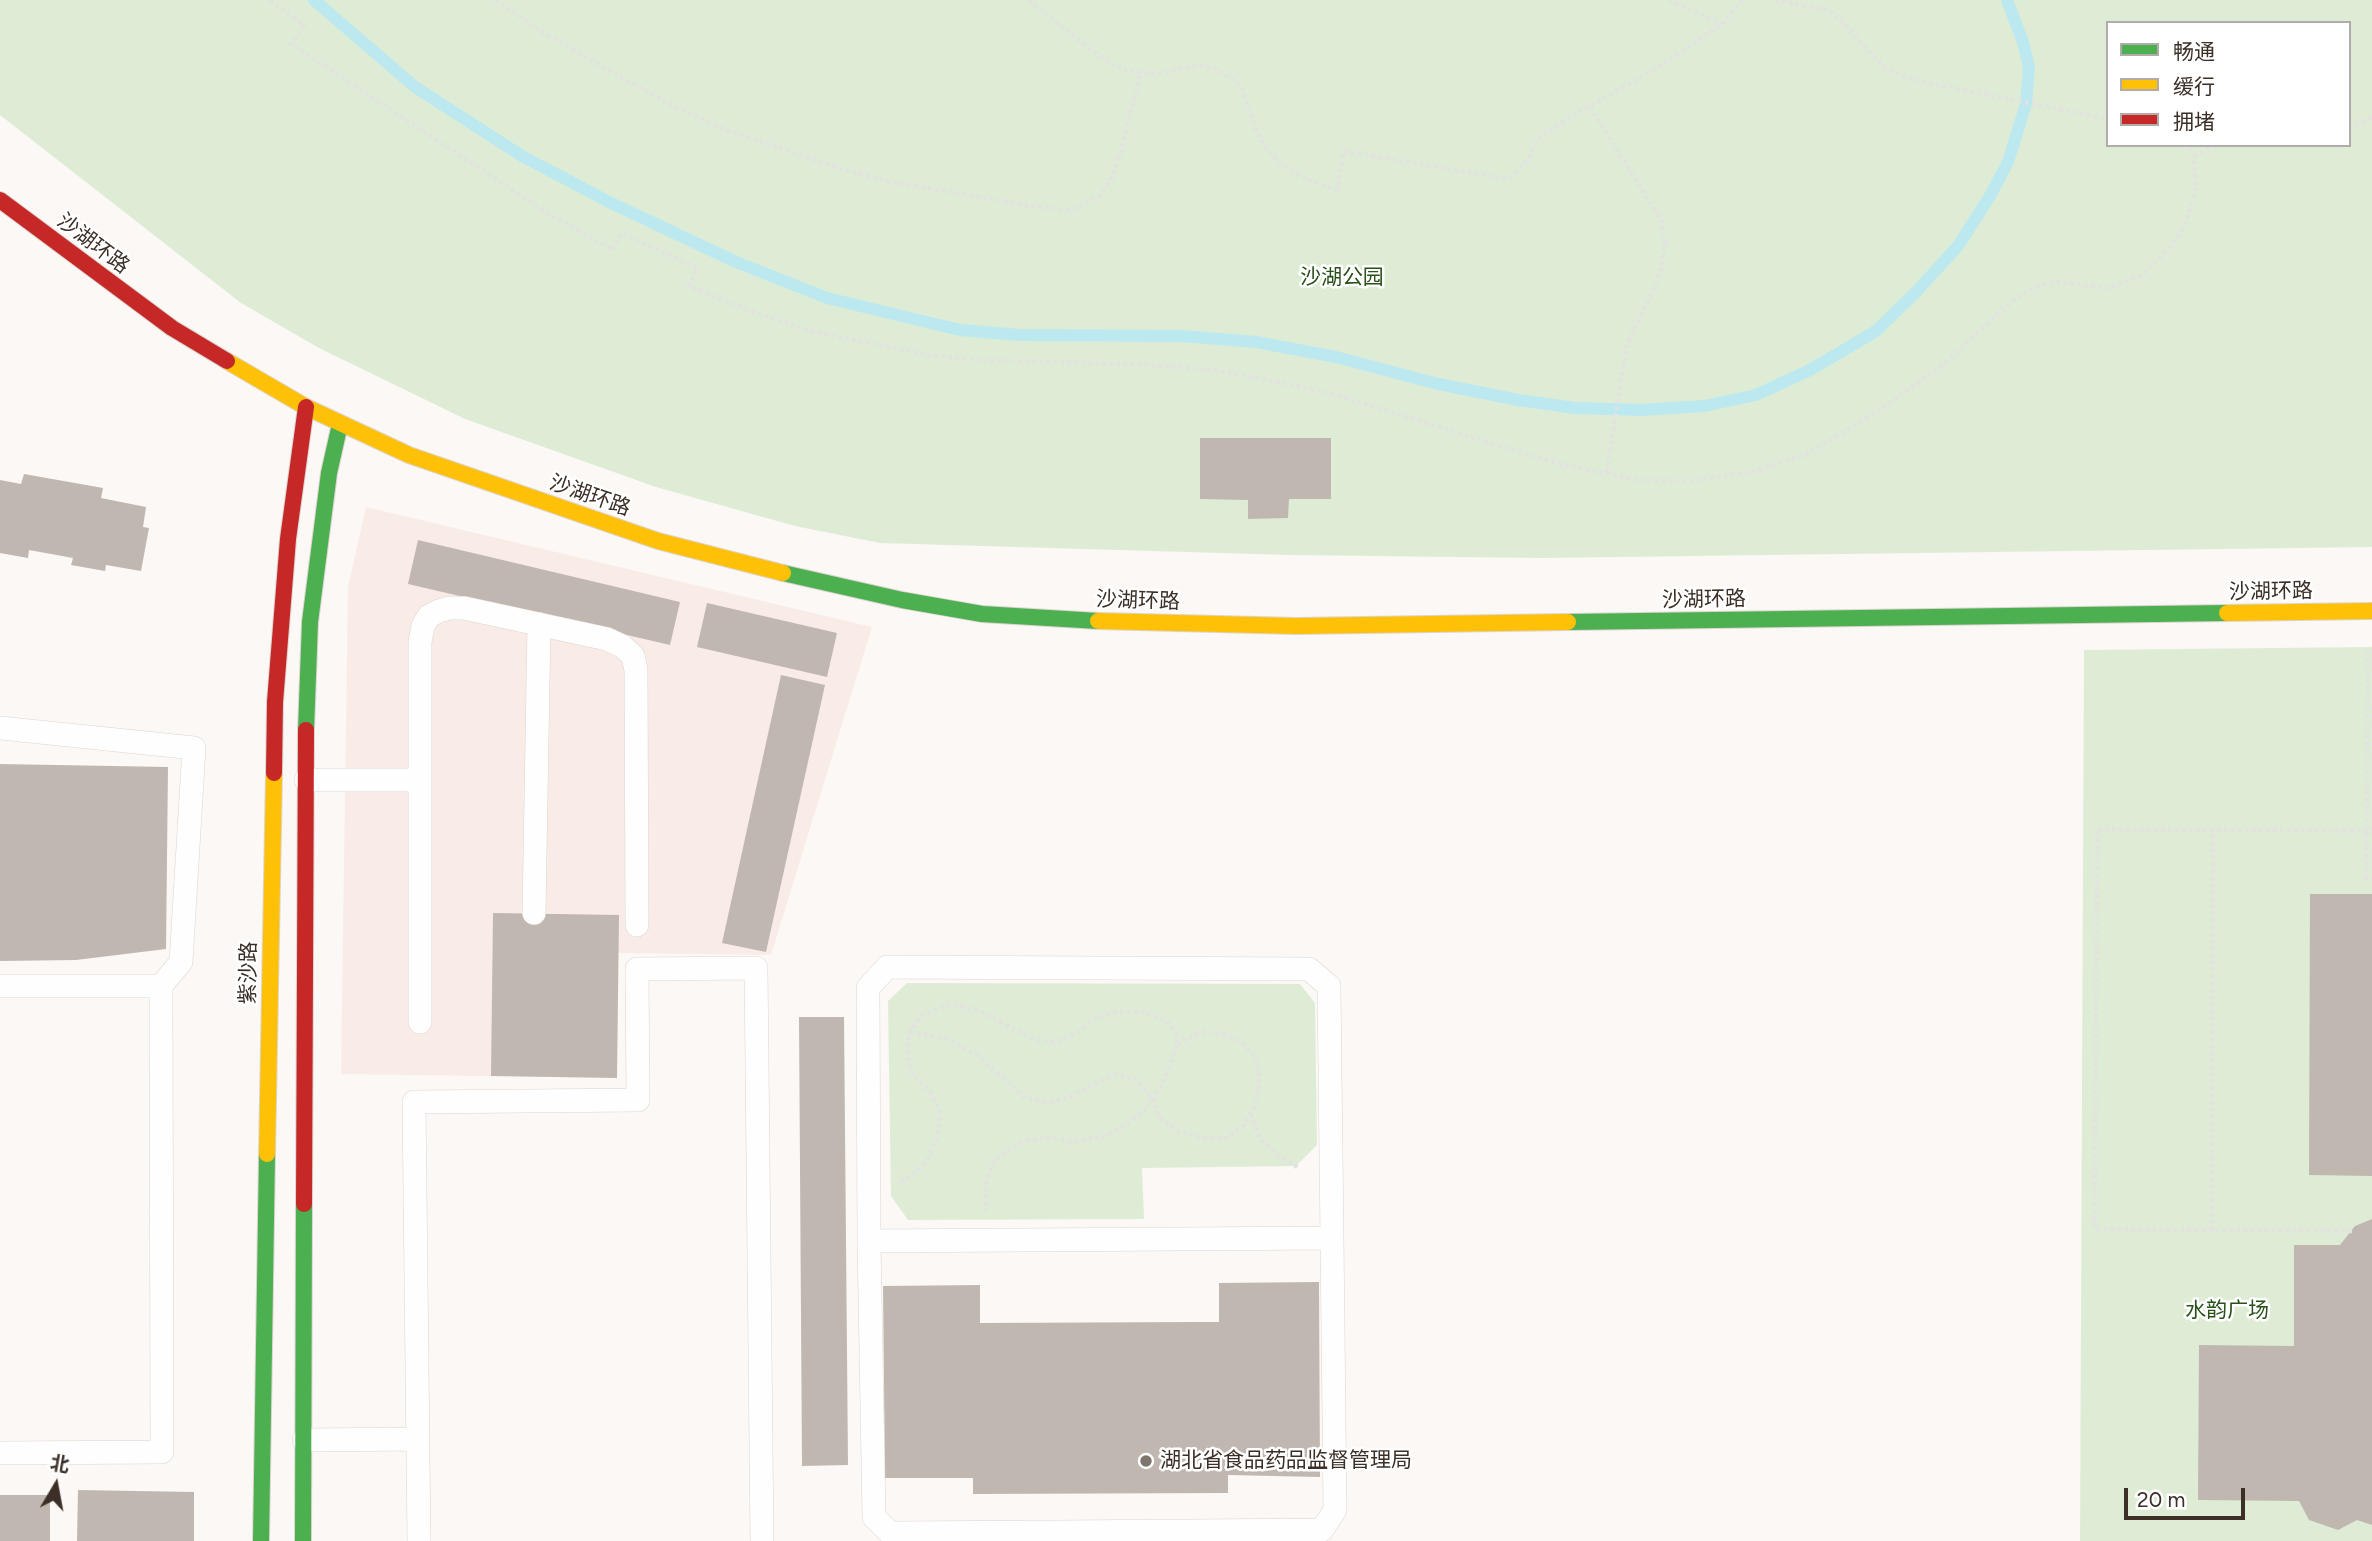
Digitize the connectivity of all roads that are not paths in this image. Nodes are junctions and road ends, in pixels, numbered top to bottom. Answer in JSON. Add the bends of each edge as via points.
{"nodes":[{"id":1,"x":0,"y":200,"type":"edge"},
{"id":2,"x":306,"y":407,"type":"junction"},
{"id":3,"x":340,"y":424,"type":"junction"},
{"id":4,"x":2370,"y":611,"type":"edge"},
{"id":5,"x":539,"y":624,"type":"junction"},
{"id":6,"x":0,"y":728,"type":"edge"},
{"id":7,"x":306,"y":780,"type":"junction"},
{"id":8,"x":419,"y":780,"type":"junction"},
{"id":9,"x":534,"y":913,"type":"dead end"},
{"id":10,"x":637,"y":925,"type":"dead end"},
{"id":11,"x":0,"y":986,"type":"edge"},
{"id":12,"x":161,"y":986,"type":"junction"},
{"id":13,"x":419,"y":1022,"type":"dead end"},
{"id":14,"x":1332,"y":1238,"type":"junction"},
{"id":15,"x":869,"y":1241,"type":"junction"},
{"id":16,"x":418,"y":1439,"type":"junction"},
{"id":17,"x":304,"y":1440,"type":"junction"},
{"id":18,"x":0,"y":1452,"type":"edge"},
{"id":19,"x":261,"y":1541,"type":"edge"},
{"id":20,"x":303,"y":1541,"type":"edge"},
{"id":21,"x":419,"y":1541,"type":"edge"},
{"id":22,"x":762,"y":1541,"type":"edge"}],
"edges":[{"from":1,"to":2,"type":"main road","name":"沙湖环路","via":[[172,328]]},
{"from":2,"to":3,"type":"main road","name":"沙湖环路"},
{"from":2,"to":19,"type":"main road","name":"紫沙路","via":[[288,539],[275,702]]},
{"from":3,"to":4,"type":"main road","name":"沙湖环路","via":[[409,455],[658,541],[902,600],[982,614],[1296,626]]},
{"from":3,"to":7,"type":"main road","via":[[329,473],[310,622]]},
{"from":5,"to":8,"type":"lane","via":[[464,608],[449,607],[429,616],[420,642]]},
{"from":5,"to":9,"type":"lane"},
{"from":5,"to":10,"type":"lane","via":[[607,639],[633,656]]},
{"from":6,"to":12,"type":"lane","via":[[194,748],[181,962]]},
{"from":7,"to":8,"type":"lane"},
{"from":7,"to":17,"type":"main road"},
{"from":8,"to":13,"type":"lane"},
{"from":11,"to":12,"type":"lane"},
{"from":12,"to":18,"type":"lane","via":[[162,1452]]},
{"from":14,"to":15,"type":"lane"},
{"from":14,"to":15,"type":"lane","via":[[1329,986],[1309,969],[887,967],[868,988]]},
{"from":14,"to":15,"type":"lane","via":[[1335,1510],[1322,1530],[1056,1532],[890,1532],[874,1517]]},
{"from":16,"to":17,"type":"lane"},
{"from":16,"to":21,"type":"lane"},
{"from":16,"to":22,"type":"lane","via":[[414,1102],[638,1100],[636,969],[756,968]]},
{"from":17,"to":20,"type":"main road"}]}
